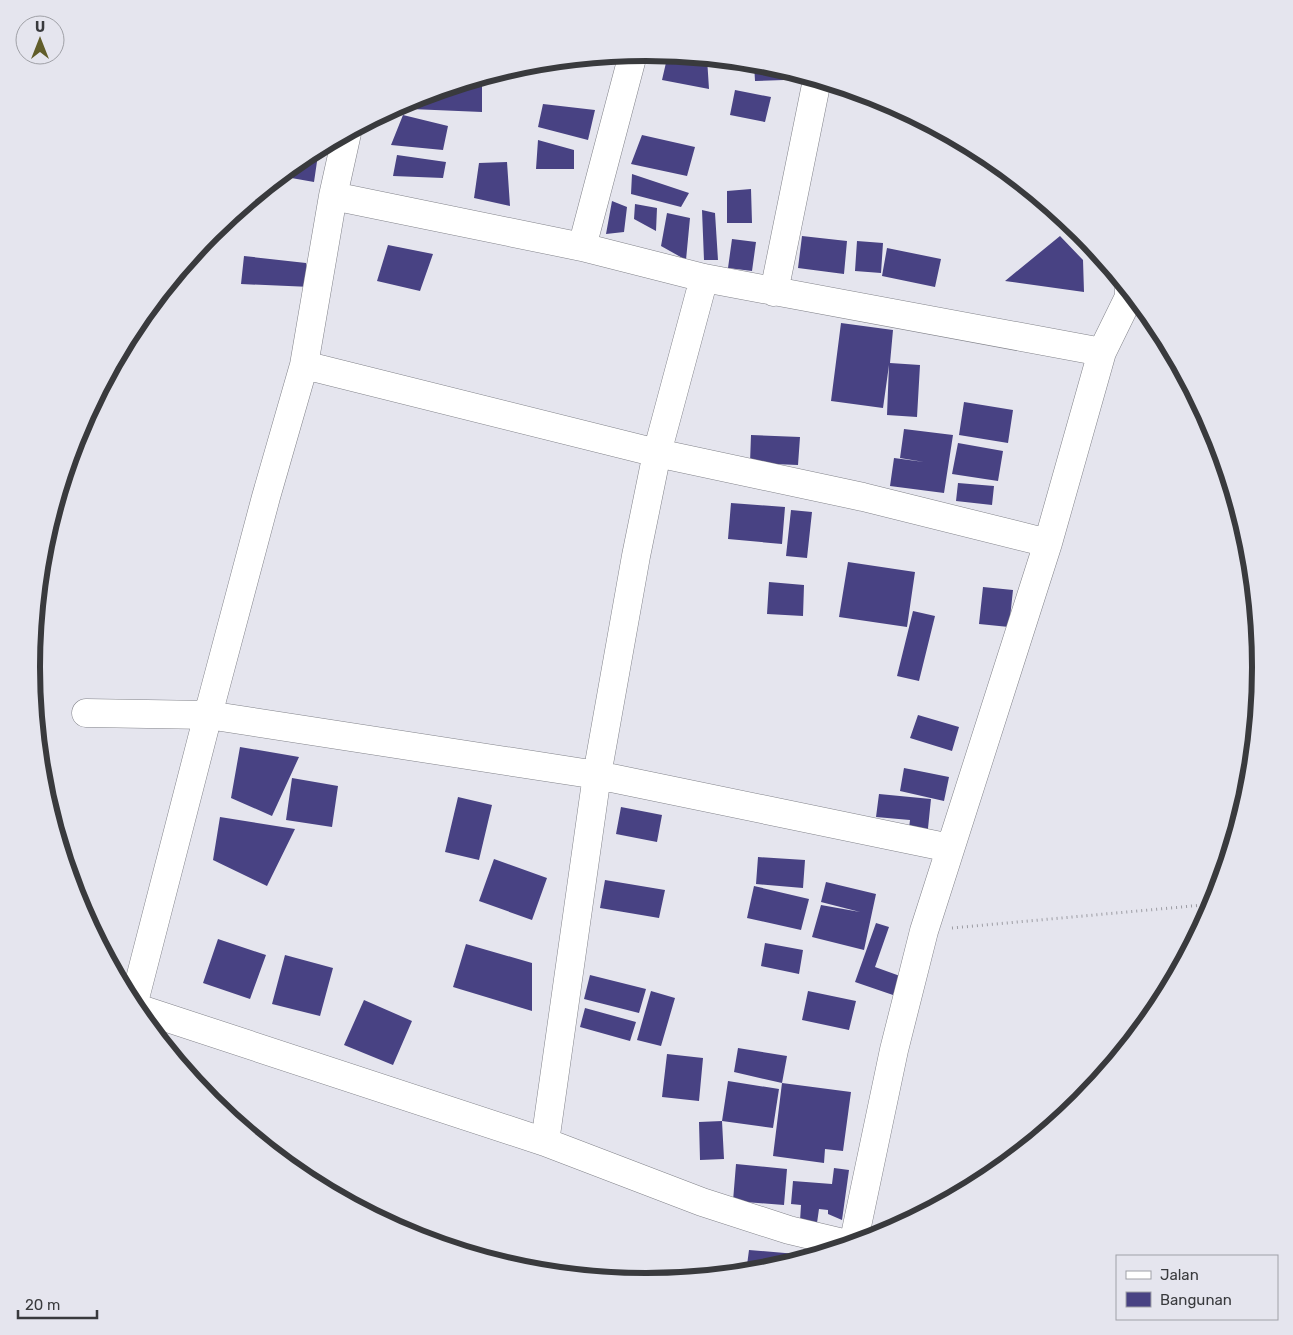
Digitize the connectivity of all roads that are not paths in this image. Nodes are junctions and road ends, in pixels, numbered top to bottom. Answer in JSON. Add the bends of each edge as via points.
{"nodes":[{"id":1,"x":631,"y":61,"type":"edge"},
{"id":2,"x":817,"y":86,"type":"edge"},
{"id":3,"x":345,"y":141,"type":"edge"},
{"id":4,"x":333,"y":196,"type":"junction"},
{"id":5,"x":582,"y":247,"type":"junction"},
{"id":6,"x":704,"y":278,"type":"junction"},
{"id":7,"x":774,"y":292,"type":"junction"},
{"id":8,"x":1129,"y":299,"type":"edge"},
{"id":9,"x":1102,"y":352,"type":"junction"},
{"id":10,"x":304,"y":365,"type":"junction"},
{"id":11,"x":657,"y":453,"type":"junction"},
{"id":12,"x":1048,"y":543,"type":"junction"},
{"id":13,"x":86,"y":713,"type":"dead end"},
{"id":14,"x":208,"y":714,"type":"junction"},
{"id":15,"x":597,"y":774,"type":"junction"},
{"id":16,"x":950,"y":848,"type":"junction"},
{"id":17,"x":136,"y":995,"type":"edge"},
{"id":18,"x":147,"y":1012,"type":"edge"},
{"id":19,"x":545,"y":1142,"type":"junction"},
{"id":20,"x":854,"y":1237,"type":"edge"},
{"id":21,"x":840,"y":1242,"type":"edge"}],
"edges":[{"from":1,"to":5,"type":"street"},
{"from":2,"to":7,"type":"street"},
{"from":3,"to":4,"type":"street"},
{"from":4,"to":5,"type":"street"},
{"from":4,"to":10,"type":"street"},
{"from":5,"to":6,"type":"street"},
{"from":6,"to":7,"type":"street"},
{"from":6,"to":11,"type":"street"},
{"from":7,"to":9,"type":"street"},
{"from":8,"to":9,"type":"street"},
{"from":9,"to":12,"type":"street"},
{"from":10,"to":11,"type":"street"},
{"from":10,"to":14,"type":"street"},
{"from":11,"to":12,"type":"street","via":[[863,497]]},
{"from":11,"to":15,"type":"street"},
{"from":12,"to":16,"type":"street"},
{"from":13,"to":14,"type":"street"},
{"from":14,"to":15,"type":"street"},
{"from":14,"to":17,"type":"street"},
{"from":15,"to":16,"type":"street"},
{"from":15,"to":19,"type":"street"},
{"from":16,"to":20,"type":"street","via":[[924,931],[894,1050]]},
{"from":18,"to":19,"type":"street"},
{"from":19,"to":21,"type":"street","via":[[702,1202]]}]}
